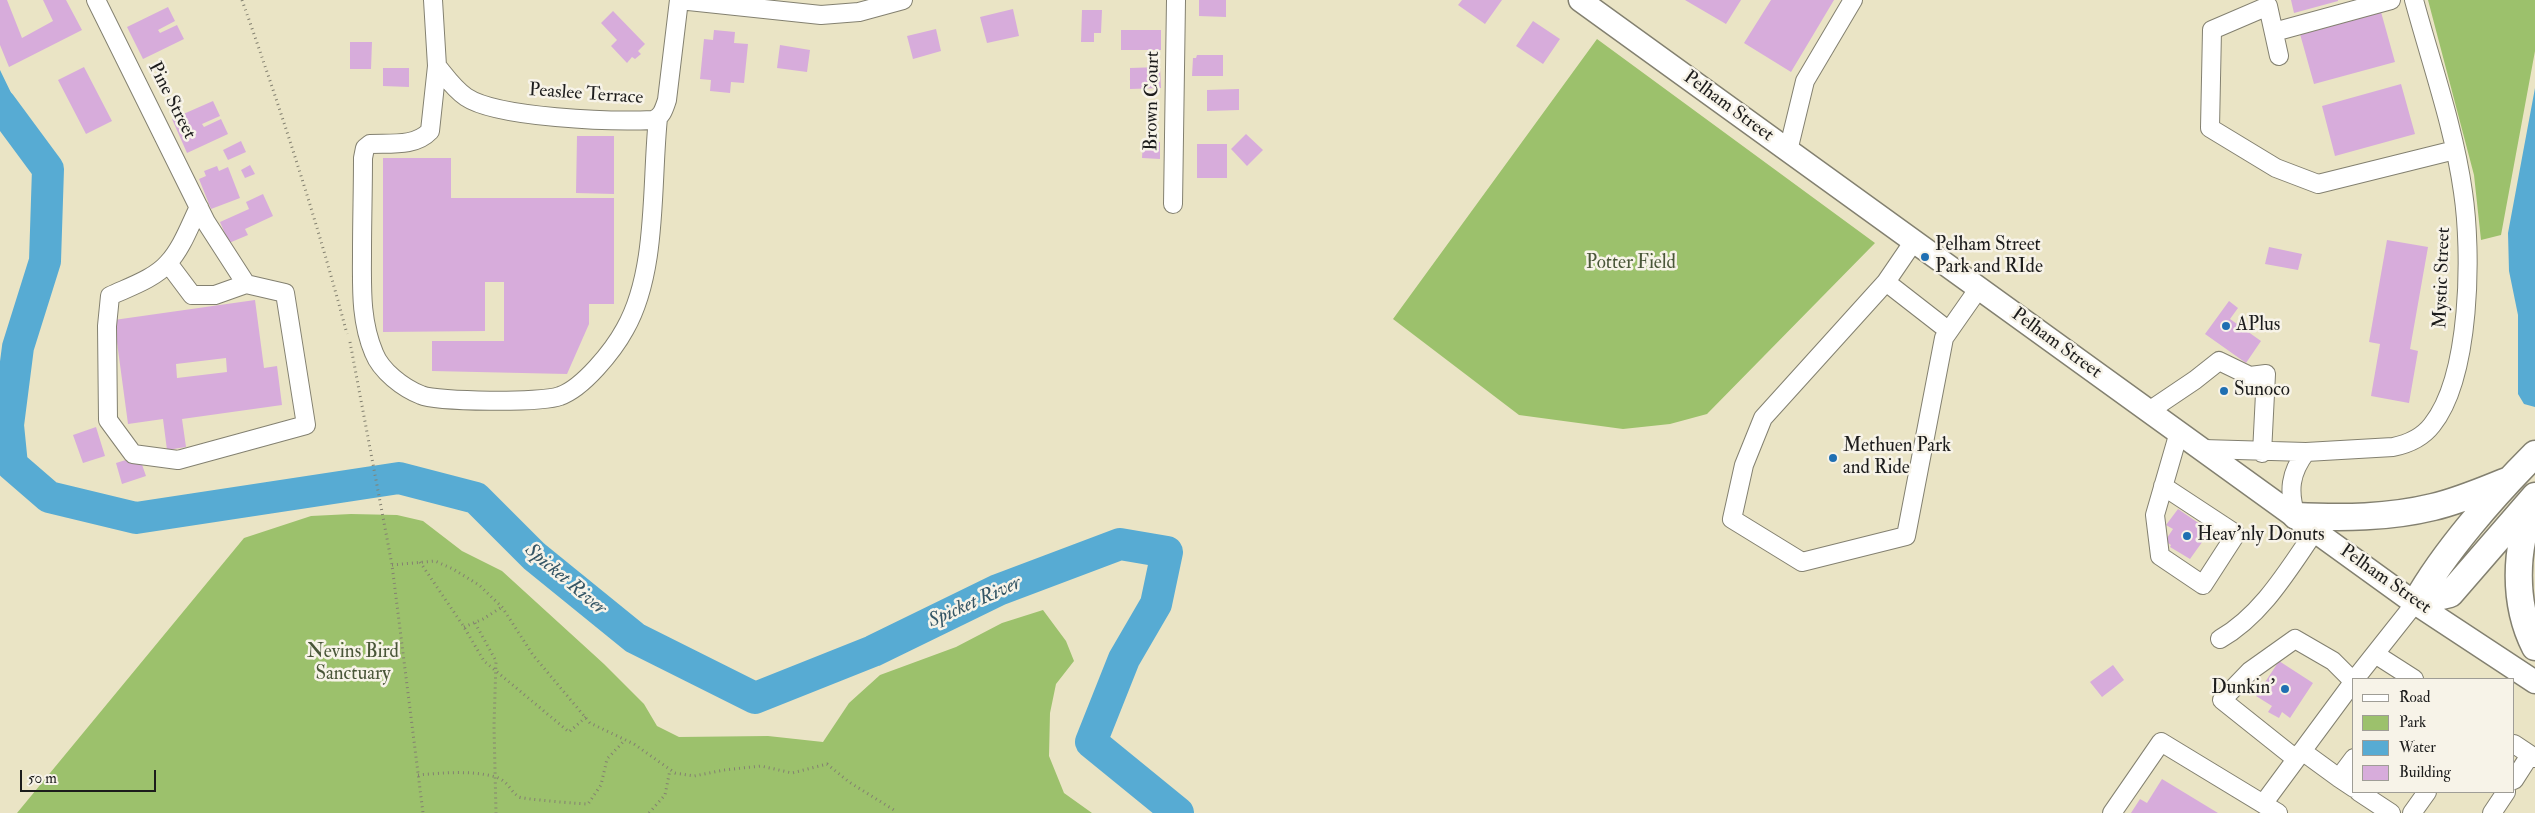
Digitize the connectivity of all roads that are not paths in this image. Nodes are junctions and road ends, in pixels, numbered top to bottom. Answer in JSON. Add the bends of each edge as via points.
{"nodes":[{"id":1,"x":96,"y":0,"type":"edge"},
{"id":2,"x":433,"y":0,"type":"edge"},
{"id":3,"x":679,"y":0,"type":"edge"},
{"id":4,"x":903,"y":0,"type":"edge"},
{"id":5,"x":1176,"y":0,"type":"edge"},
{"id":6,"x":1580,"y":0,"type":"edge"},
{"id":7,"x":1853,"y":0,"type":"edge"},
{"id":8,"x":2391,"y":0,"type":"edge"},
{"id":9,"x":2414,"y":0,"type":"edge"},
{"id":10,"x":2274,"y":32,"type":"junction"},
{"id":11,"x":2279,"y":56,"type":"dead end"},
{"id":12,"x":437,"y":66,"type":"junction"},
{"id":13,"x":658,"y":118,"type":"junction"},
{"id":14,"x":1788,"y":150,"type":"junction"},
{"id":15,"x":2455,"y":150,"type":"junction"},
{"id":16,"x":1173,"y":204,"type":"dead end"},
{"id":17,"x":202,"y":215,"type":"junction"},
{"id":18,"x":1914,"y":242,"type":"junction"},
{"id":19,"x":168,"y":264,"type":"junction"},
{"id":20,"x":1886,"y":282,"type":"junction"},
{"id":21,"x":246,"y":284,"type":"junction"},
{"id":22,"x":1979,"y":288,"type":"junction"},
{"id":23,"x":1949,"y":331,"type":"junction"},
{"id":24,"x":2150,"y":411,"type":"junction"},
{"id":25,"x":2179,"y":432,"type":"junction"},
{"id":26,"x":2203,"y":449,"type":"junction"},
{"id":27,"x":2306,"y":452,"type":"junction"},
{"id":28,"x":2262,"y":453,"type":"junction"},
{"id":29,"x":2535,"y":454,"type":"edge"},
{"id":30,"x":2509,"y":480,"type":"junction"},
{"id":31,"x":2163,"y":486,"type":"junction"},
{"id":32,"x":2535,"y":496,"type":"edge"},
{"id":33,"x":2535,"y":502,"type":"edge"},
{"id":34,"x":2306,"y":524,"type":"junction"},
{"id":35,"x":2416,"y":602,"type":"junction"},
{"id":36,"x":2220,"y":639,"type":"dead end"},
{"id":37,"x":2535,"y":646,"type":"edge"},
{"id":38,"x":2375,"y":654,"type":"junction"},
{"id":39,"x":2352,"y":678,"type":"edge"},
{"id":40,"x":2356,"y":678,"type":"edge"},
{"id":41,"x":2411,"y":678,"type":"edge"},
{"id":42,"x":2535,"y":682,"type":"edge"},
{"id":43,"x":2352,"y":683,"type":"edge"},
{"id":44,"x":2515,"y":745,"type":"edge"},
{"id":45,"x":2299,"y":755,"type":"junction"},
{"id":46,"x":2532,"y":756,"type":"edge"},
{"id":47,"x":2352,"y":761,"type":"edge"},
{"id":48,"x":2339,"y":778,"type":"junction"},
{"id":49,"x":2515,"y":779,"type":"edge"},
{"id":50,"x":2352,"y":787,"type":"edge"},
{"id":51,"x":2361,"y":793,"type":"edge"},
{"id":52,"x":2426,"y":793,"type":"edge"},
{"id":53,"x":2505,"y":793,"type":"edge"},
{"id":54,"x":2271,"y":808,"type":"edge"},
{"id":55,"x":2112,"y":813,"type":"edge"},
{"id":56,"x":2391,"y":813,"type":"edge"},
{"id":57,"x":2412,"y":813,"type":"edge"},
{"id":58,"x":2492,"y":813,"type":"edge"}],
"edges":[{"from":1,"to":17,"type":"street","name":"Pine Street"},
{"from":2,"to":12,"type":"street"},
{"from":3,"to":4,"type":"street","via":[[821,15],[859,12]]},
{"from":3,"to":13,"type":"street","name":"Peaslee Terrace","via":[[667,100]]},
{"from":5,"to":16,"type":"street","name":"Brown Court"},
{"from":6,"to":14,"type":"main road","name":"Pelham Street"},
{"from":7,"to":14,"type":"street","via":[[1805,82]]},
{"from":8,"to":10,"type":"street"},
{"from":9,"to":15,"type":"street","name":"Mystic Street"},
{"from":10,"to":11,"type":"street"},
{"from":10,"to":15,"type":"street","via":[[2268,6],[2212,30],[2210,128],[2276,168],[2318,184]]},
{"from":12,"to":13,"type":"street","name":"Peaslee Terrace","via":[[467,98],[498,110],[588,120],[641,121]]},
{"from":12,"to":13,"type":"street","via":[[430,131],[410,142],[370,144],[365,148],[363,158],[362,310],[374,354],[400,384],[422,396],[528,401],[559,397],[574,389],[594,370],[625,330],[640,296],[652,220]]},
{"from":14,"to":18,"type":"main road","name":"Pelham Street"},
{"from":15,"to":27,"type":"street","name":"Mystic Street","via":[[2466,208],[2467,274],[2460,348],[2446,401],[2424,434],[2404,444],[2382,449]]},
{"from":17,"to":19,"type":"street"},
{"from":17,"to":21,"type":"street","name":"Pine Street"},
{"from":18,"to":20,"type":"street"},
{"from":18,"to":22,"type":"main road","name":"Pelham Street"},
{"from":19,"to":21,"type":"street","via":[[192,295],[215,295]]},
{"from":19,"to":21,"type":"street","via":[[110,296],[108,420],[133,454],[178,460],[306,425],[285,293]]},
{"from":20,"to":23,"type":"street"},
{"from":20,"to":23,"type":"street","via":[[1763,418],[1744,465],[1732,518],[1802,562],[1906,536],[1944,338]]},
{"from":22,"to":23,"type":"street"},
{"from":22,"to":24,"type":"main road","name":"Pelham Street"},
{"from":24,"to":25,"type":"main road","name":"Pelham Street"},
{"from":24,"to":28,"type":"street","via":[[2219,362],[2250,376],[2266,374]]},
{"from":25,"to":26,"type":"main road","name":"Pelham Street"},
{"from":25,"to":31,"type":"street"},
{"from":26,"to":28,"type":"street","name":"Mystic Street"},
{"from":26,"to":34,"type":"main road","name":"Pelham Street"},
{"from":27,"to":28,"type":"street","name":"Mystic Street"},
{"from":27,"to":34,"type":"street","via":[[2292,477],[2291,494]]},
{"from":29,"to":30,"type":"highway"},
{"from":30,"to":34,"type":"highway","via":[[2465,497],[2404,513]]},
{"from":30,"to":35,"type":"highway","via":[[2429,579]]},
{"from":31,"to":31,"type":"street","via":[[2155,515],[2160,556],[2203,585],[2236,534]]},
{"from":32,"to":35,"type":"highway","via":[[2450,594]]},
{"from":33,"to":37,"type":"highway","via":[[2525,529],[2519,578],[2523,615]]},
{"from":34,"to":35,"type":"main road","name":"Pelham Street"},
{"from":34,"to":36,"type":"street","via":[[2255,612]]},
{"from":35,"to":38,"type":"street"},
{"from":35,"to":42,"type":"main road","name":"Pelham Street"},
{"from":38,"to":40,"type":"street"},
{"from":38,"to":41,"type":"street"},
{"from":39,"to":45,"type":"street","via":[[2333,661],[2296,638],[2250,671],[2222,700]]},
{"from":43,"to":45,"type":"street"},
{"from":44,"to":46,"type":"street"},
{"from":45,"to":48,"type":"street"},
{"from":45,"to":54,"type":"street"},
{"from":46,"to":49,"type":"street"},
{"from":47,"to":48,"type":"street"},
{"from":48,"to":50,"type":"street"},
{"from":51,"to":56,"type":"street"},
{"from":52,"to":57,"type":"street"},
{"from":53,"to":58,"type":"street"},
{"from":54,"to":55,"type":"street","via":[[2161,742]]}]}
